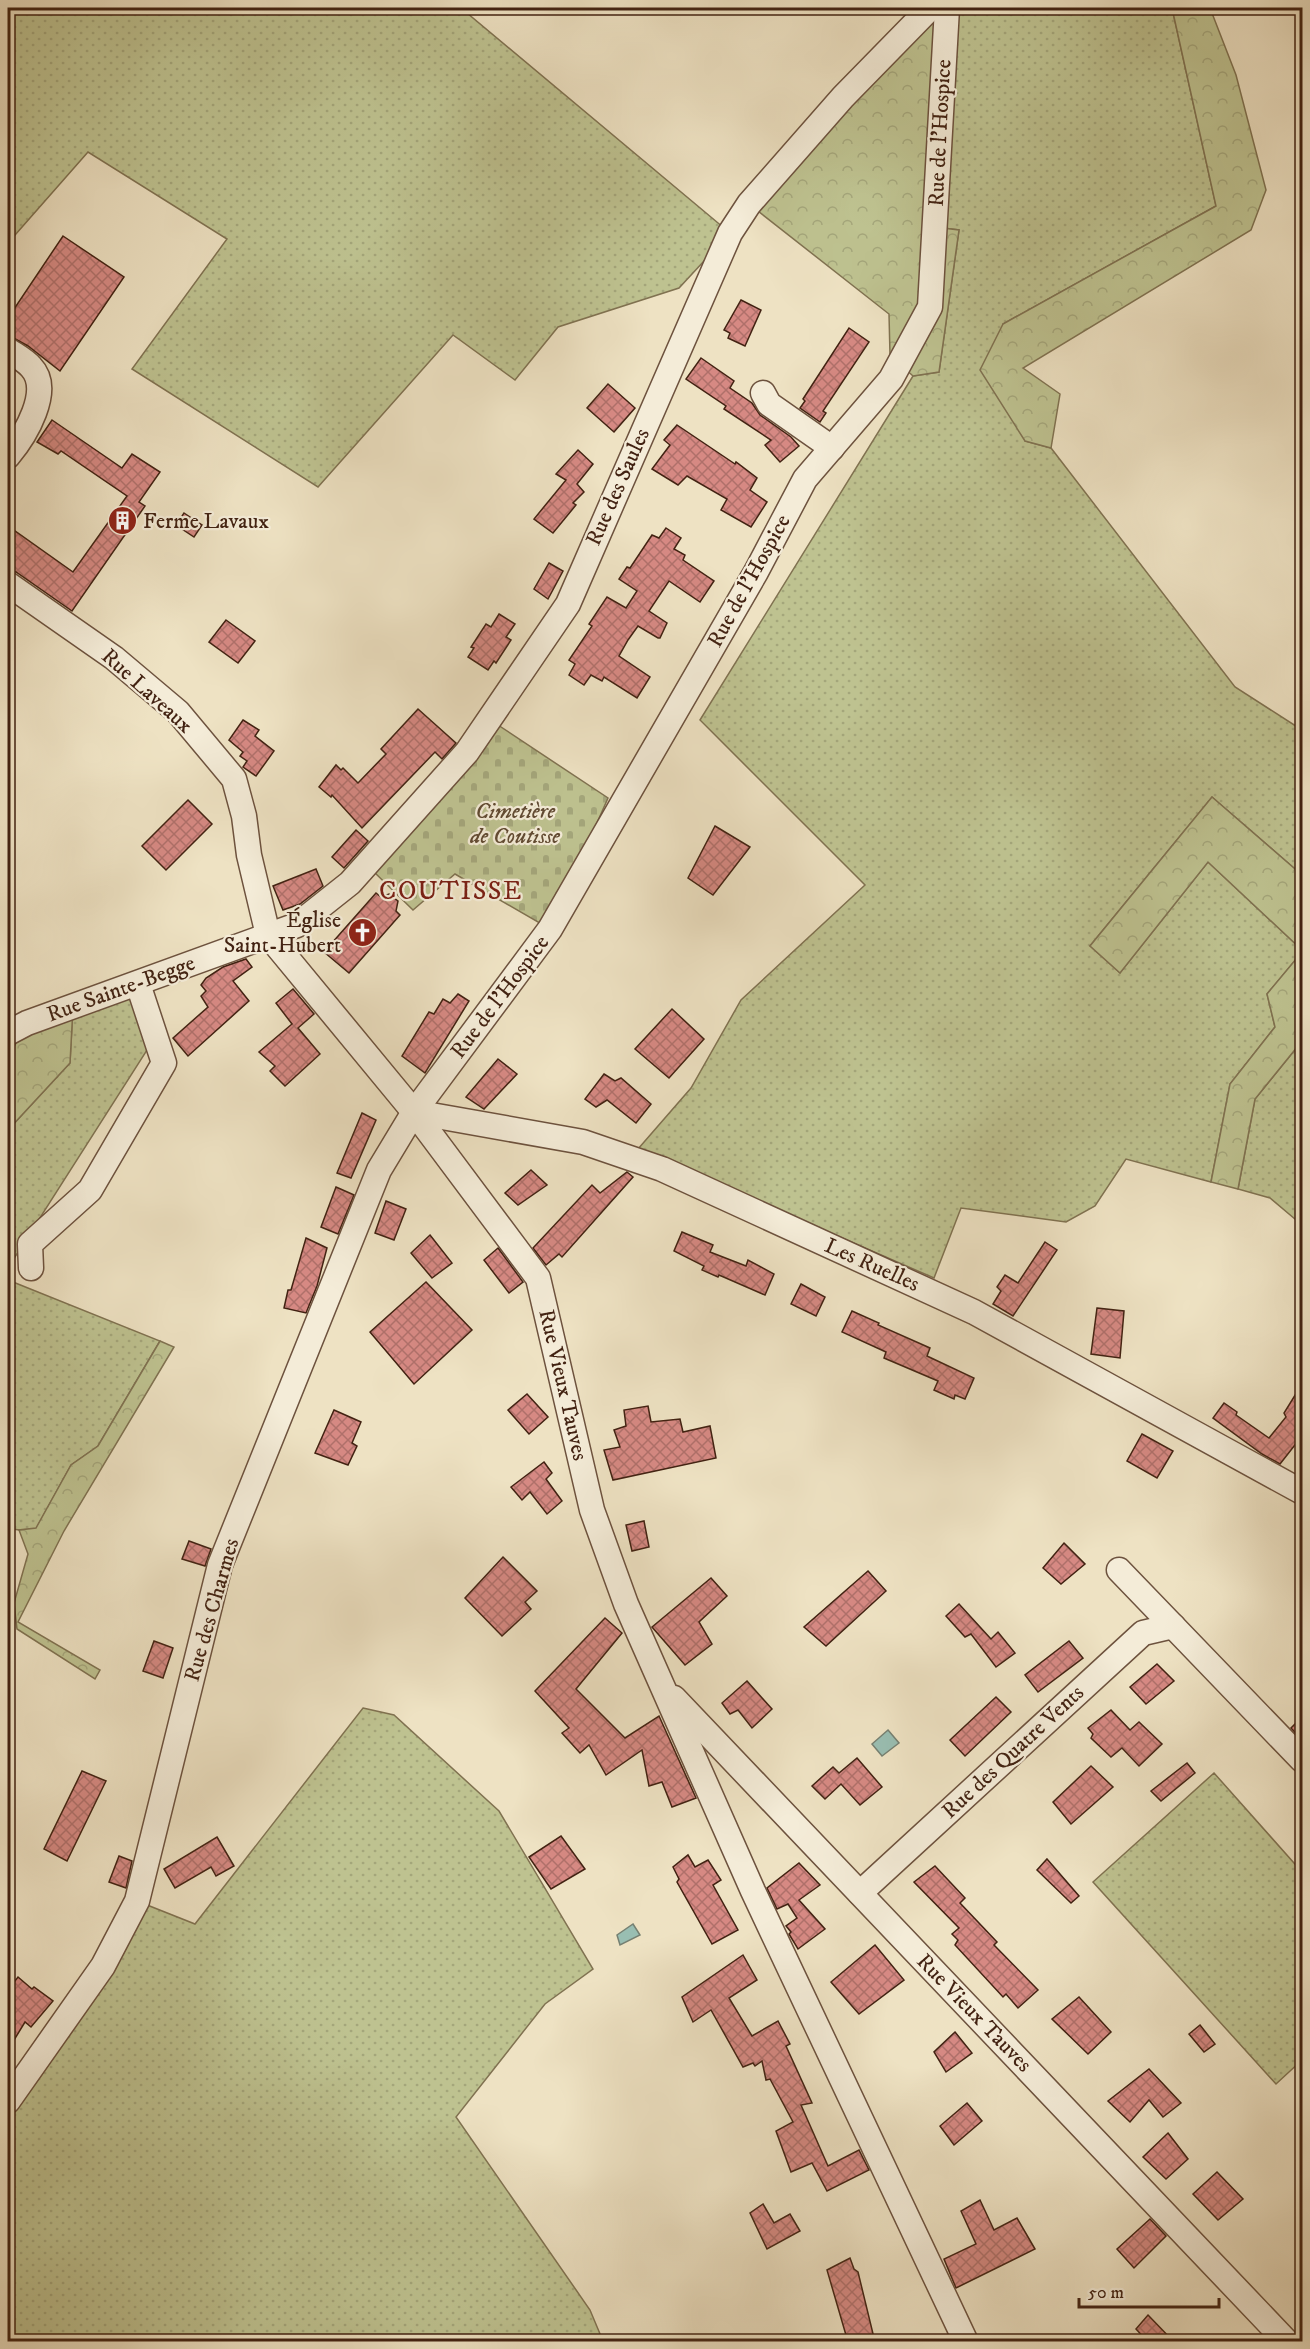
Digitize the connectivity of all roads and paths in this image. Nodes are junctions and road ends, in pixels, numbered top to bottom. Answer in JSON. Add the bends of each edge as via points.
{"nodes":[{"id":1,"x":930,"y":8,"type":"edge"},
{"id":2,"x":947,"y":8,"type":"edge"},
{"id":3,"x":8,"y":350,"type":"edge"},
{"id":4,"x":763,"y":393,"type":"dead end"},
{"id":5,"x":832,"y":448,"type":"junction"},
{"id":6,"x":8,"y":456,"type":"edge"},
{"id":7,"x":8,"y":584,"type":"edge"},
{"id":8,"x":268,"y":934,"type":"junction"},
{"id":9,"x":138,"y":984,"type":"junction"},
{"id":10,"x":8,"y":1033,"type":"edge"},
{"id":11,"x":414,"y":1112,"type":"junction"},
{"id":12,"x":31,"y":1268,"type":"dead end"},
{"id":13,"x":1302,"y":1492,"type":"edge"},
{"id":14,"x":1119,"y":1570,"type":"dead end"},
{"id":15,"x":1173,"y":1626,"type":"junction"},
{"id":16,"x":662,"y":1685,"type":"junction"},
{"id":17,"x":1302,"y":1760,"type":"edge"},
{"id":18,"x":860,"y":1893,"type":"junction"},
{"id":19,"x":8,"y":2101,"type":"edge"},
{"id":20,"x":966,"y":2342,"type":"edge"},
{"id":21,"x":1287,"y":2342,"type":"edge"}],
"edges":[{"from":1,"to":8,"type":"street","name":"Rue des Saules","via":[[843,97],[749,204],[730,233],[567,604],[467,752],[350,883],[297,925]]},
{"from":2,"to":5,"type":"street","name":"Rue de l'Hospice","via":[[930,307],[891,379]]},
{"from":3,"to":6,"type":"street","via":[[32,368],[41,387],[33,417]]},
{"from":4,"to":5,"type":"street","via":[[769,404]]},
{"from":5,"to":11,"type":"street","name":"Rue de l'Hospice","via":[[806,479],[550,929]]},
{"from":7,"to":8,"type":"street","name":"Rue Laveaux","via":[[114,658],[178,712],[234,779]]},
{"from":8,"to":9,"type":"street","name":"Rue Sainte-Begge"},
{"from":8,"to":11,"type":"street","name":"Rue Vieux Tauves"},
{"from":9,"to":10,"type":"street","name":"Rue Sainte-Begge"},
{"from":9,"to":12,"type":"street","via":[[164,1063],[90,1190],[30,1244]]},
{"from":11,"to":13,"type":"street","name":"Les Ruelles","via":[[583,1142],[662,1169],[974,1312]]},
{"from":11,"to":16,"type":"street","name":"Rue Vieux Tauves","via":[[538,1278],[592,1510],[626,1604]]},
{"from":11,"to":19,"type":"street","name":"Rue des Charmes","via":[[378,1170],[220,1565],[137,1901],[103,1966]]},
{"from":14,"to":15,"type":"street"},
{"from":15,"to":17,"type":"street"},
{"from":15,"to":18,"type":"street","name":"Rue des Quatre Vents","via":[[1143,1633]]},
{"from":16,"to":18,"type":"street","name":"Rue Vieux Tauves"},
{"from":16,"to":20,"type":"street","name":"Rue Vieux Tauves","via":[[753,1891]]},
{"from":18,"to":21,"type":"street","name":"Rue Vieux Tauves"}]}
